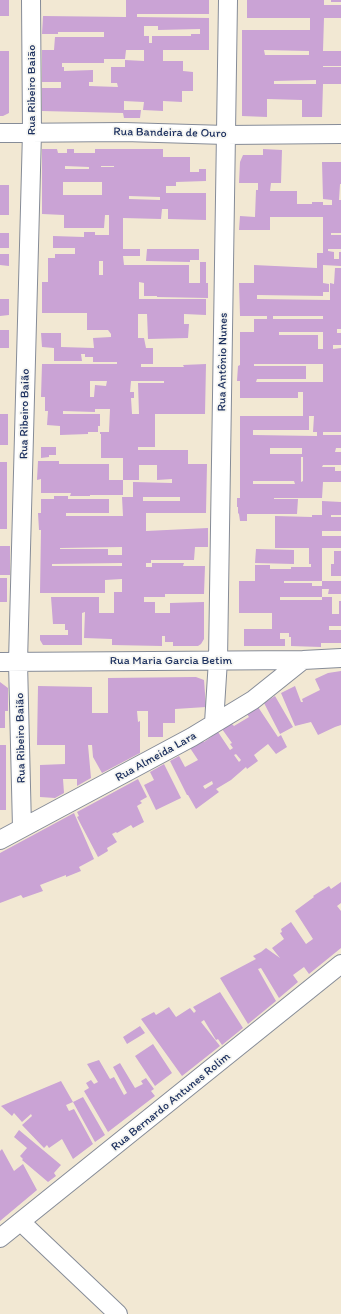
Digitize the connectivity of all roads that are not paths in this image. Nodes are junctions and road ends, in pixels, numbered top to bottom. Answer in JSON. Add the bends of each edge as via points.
{"nodes":[{"id":1,"x":31,"y":0,"type":"edge"},
{"id":2,"x":228,"y":0,"type":"edge"},
{"id":3,"x":32,"y":132,"type":"junction"},
{"id":4,"x":0,"y":133,"type":"edge"},
{"id":5,"x":341,"y":134,"type":"edge"},
{"id":6,"x":226,"y":135,"type":"junction"},
{"id":7,"x":341,"y":658,"type":"edge"},
{"id":8,"x":218,"y":660,"type":"junction"},
{"id":9,"x":303,"y":660,"type":"junction"},
{"id":10,"x":0,"y":662,"type":"edge"},
{"id":11,"x":18,"y":662,"type":"junction"},
{"id":12,"x":214,"y":723,"type":"junction"},
{"id":13,"x":22,"y":828,"type":"junction"},
{"id":14,"x":0,"y":840,"type":"edge"},
{"id":15,"x":341,"y":964,"type":"edge"},
{"id":16,"x":21,"y":1222,"type":"junction"},
{"id":17,"x":0,"y":1238,"type":"edge"},
{"id":18,"x":118,"y":1314,"type":"edge"}],
"edges":[{"from":1,"to":3,"type":"street","name":"Rua Ribeiro Baião"},
{"from":2,"to":6,"type":"street","name":"Rua Antônio Nunes"},
{"from":3,"to":4,"type":"street","name":"Rua Bandeira de Ouro"},
{"from":3,"to":6,"type":"street","name":"Rua Bandeira de Ouro"},
{"from":3,"to":11,"type":"street","name":"Rua Ribeiro Baião"},
{"from":5,"to":6,"type":"street","name":"Rua Bandeira de Ouro"},
{"from":6,"to":8,"type":"street","name":"Rua Antônio Nunes"},
{"from":7,"to":9,"type":"street","name":"Rua Maria Garcia Betim"},
{"from":8,"to":9,"type":"street","name":"Rua Maria Garcia Betim"},
{"from":8,"to":11,"type":"street","name":"Rua Maria Garcia Betim"},
{"from":8,"to":12,"type":"street","name":"Rua Antônio Nunes"},
{"from":9,"to":12,"type":"street","name":"Rua Almeida Lara","via":[[253,700]]},
{"from":10,"to":11,"type":"street","name":"Rua Maria Garcia Betim"},
{"from":11,"to":13,"type":"street","name":"Rua Ribeiro Baião"},
{"from":12,"to":13,"type":"street","name":"Rua Almeida Lara","via":[[137,768]]},
{"from":13,"to":14,"type":"street","name":"Rua Almeida Lara"},
{"from":15,"to":16,"type":"street","name":"Rua Bernardo Antunes Rolim"},
{"from":16,"to":17,"type":"street","name":"Rua Bernardo Antunes Rolim"},
{"from":16,"to":18,"type":"street"}]}
